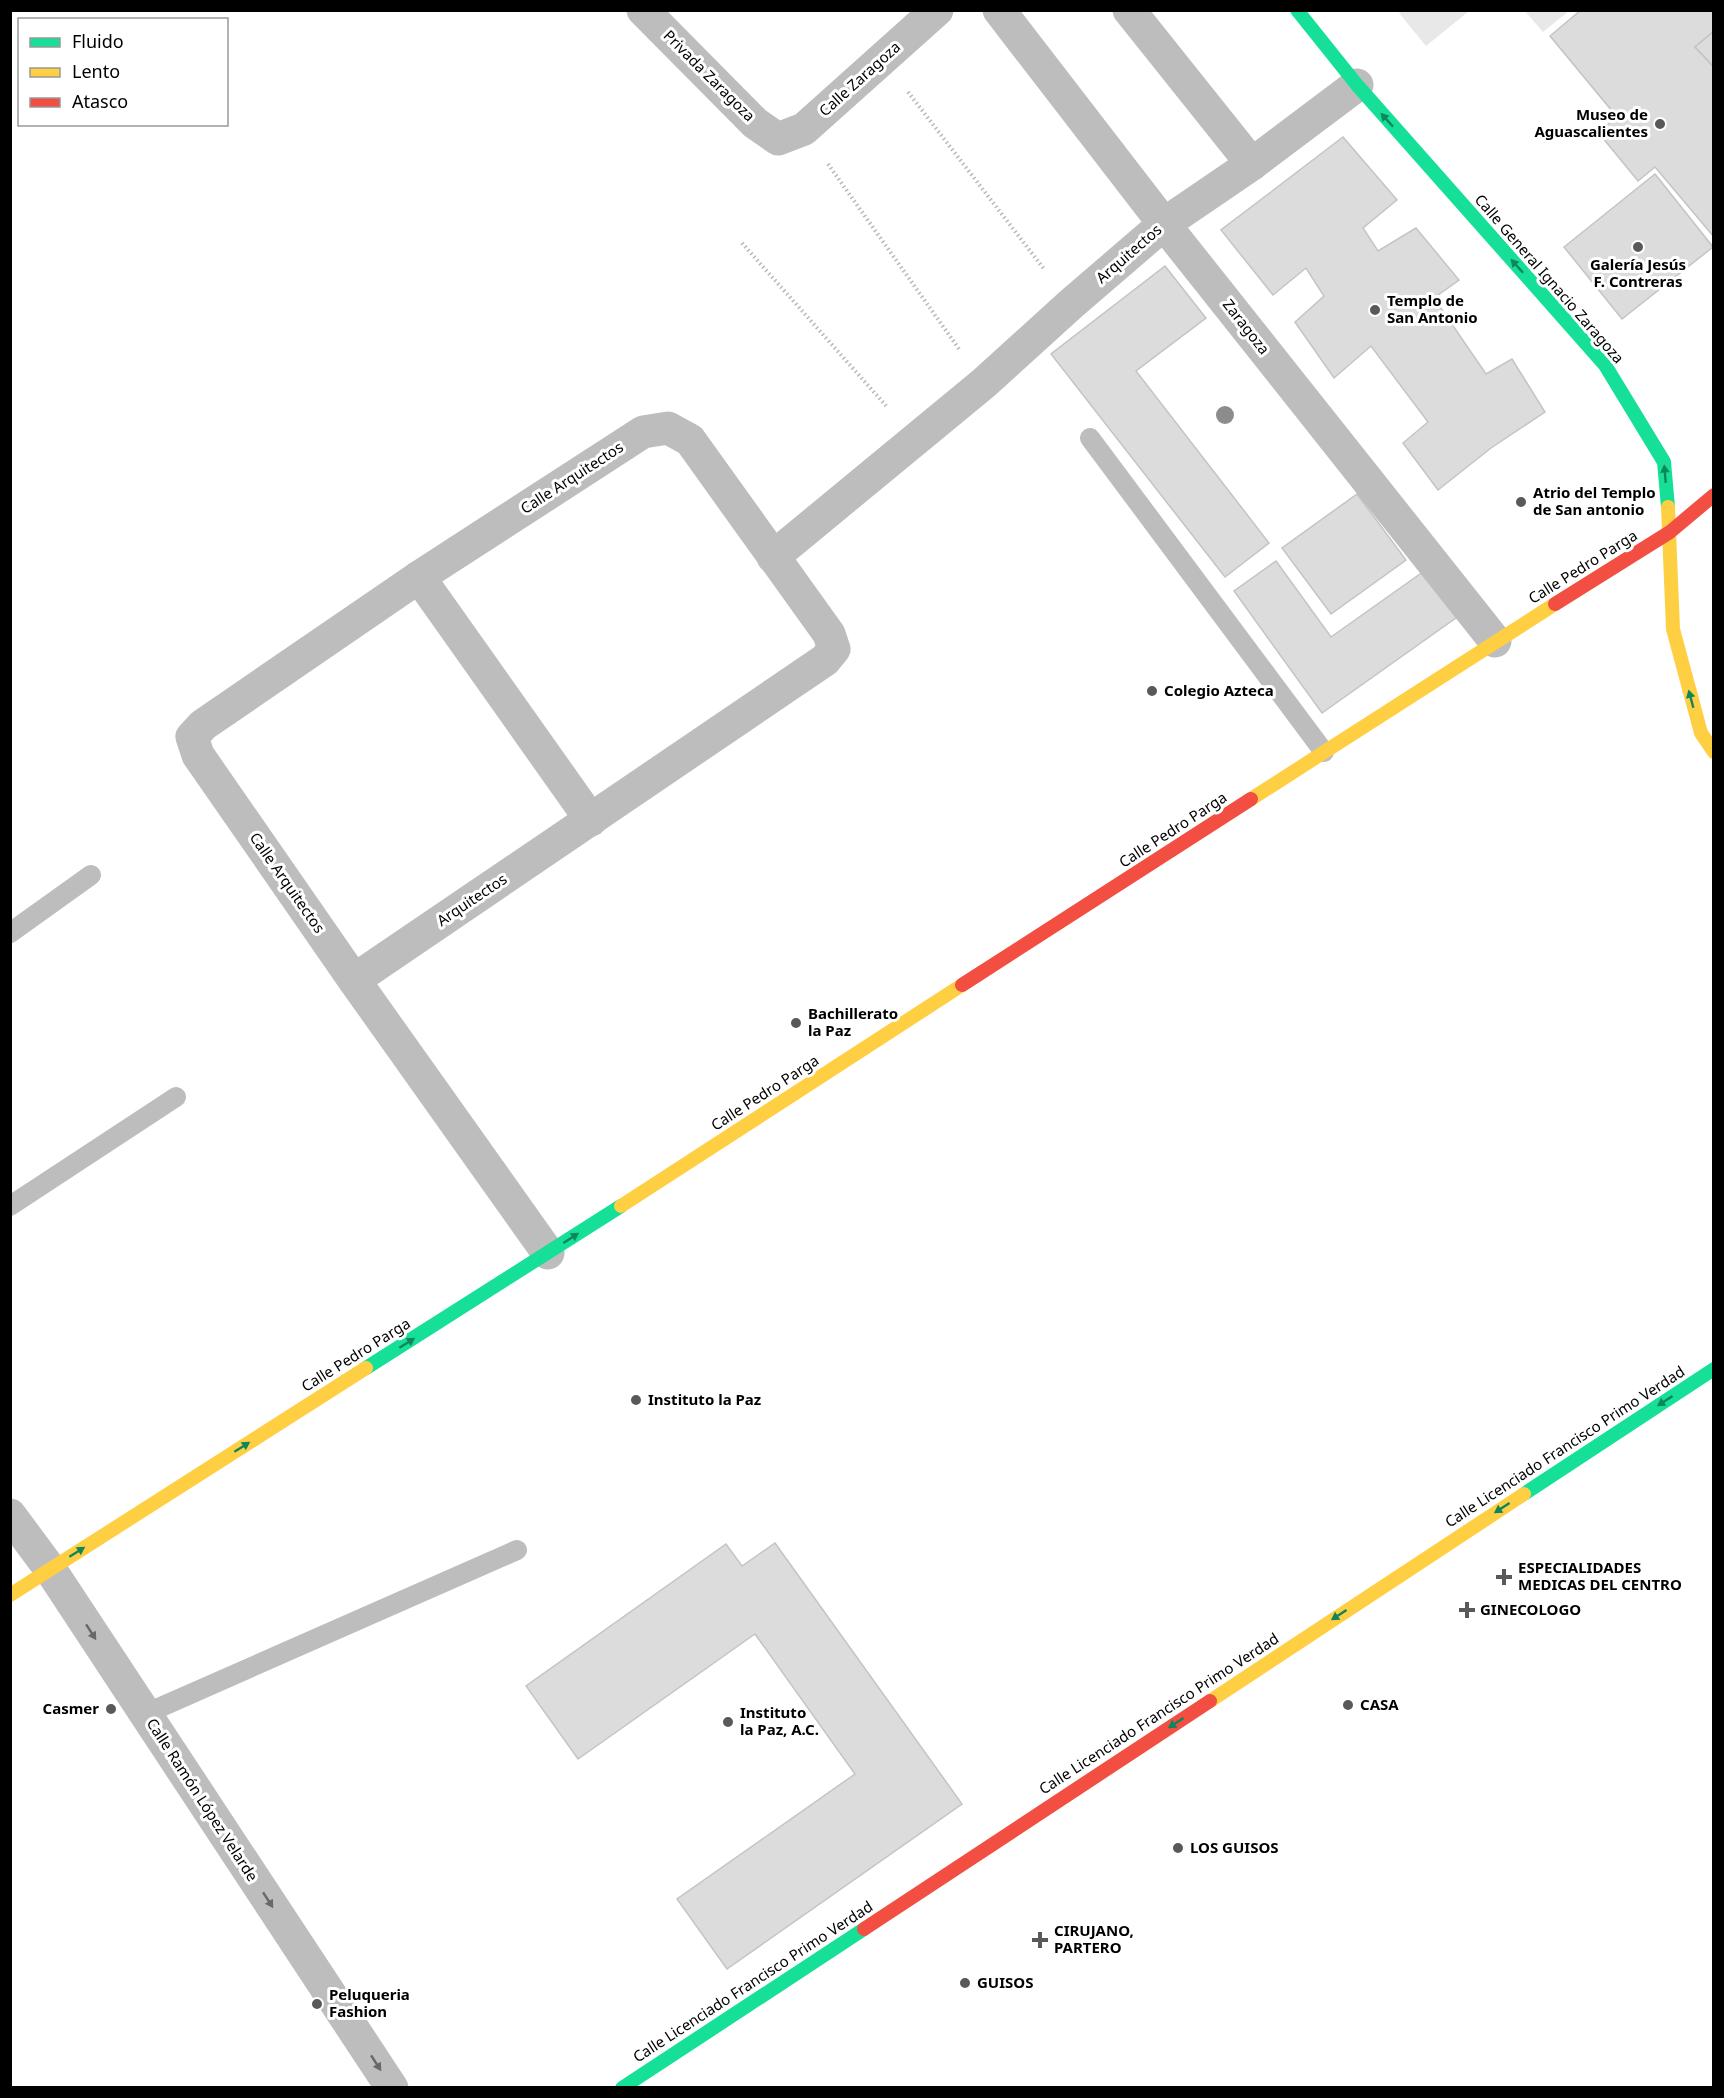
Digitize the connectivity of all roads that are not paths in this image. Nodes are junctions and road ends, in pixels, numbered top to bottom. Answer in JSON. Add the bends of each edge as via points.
{"nodes":[{"id":1,"x":643,"y":10,"type":"edge"},
{"id":2,"x":938,"y":10,"type":"edge"},
{"id":3,"x":999,"y":10,"type":"edge"},
{"id":4,"x":1130,"y":10,"type":"edge"},
{"id":5,"x":1297,"y":10,"type":"edge"},
{"id":6,"x":1357,"y":86,"type":"junction"},
{"id":7,"x":791,"y":134,"type":"joint"},
{"id":8,"x":1252,"y":164,"type":"junction"},
{"id":9,"x":1164,"y":224,"type":"junction"},
{"id":10,"x":1090,"y":438,"type":"dead end"},
{"id":11,"x":1713,"y":495,"type":"edge"},
{"id":12,"x":1670,"y":532,"type":"junction"},
{"id":13,"x":773,"y":557,"type":"junction"},
{"id":14,"x":419,"y":577,"type":"junction"},
{"id":15,"x":1495,"y":641,"type":"junction"},
{"id":16,"x":1324,"y":752,"type":"junction"},
{"id":17,"x":1713,"y":752,"type":"edge"},
{"id":18,"x":591,"y":820,"type":"junction"},
{"id":19,"x":92,"y":874,"type":"dead end"},
{"id":20,"x":10,"y":933,"type":"edge"},
{"id":21,"x":354,"y":980,"type":"junction"},
{"id":22,"x":176,"y":1097,"type":"dead end"},
{"id":23,"x":10,"y":1206,"type":"edge"},
{"id":24,"x":548,"y":1253,"type":"junction"},
{"id":25,"x":1713,"y":1369,"type":"edge"},
{"id":26,"x":10,"y":1515,"type":"edge"},
{"id":27,"x":517,"y":1550,"type":"dead end"},
{"id":28,"x":50,"y":1569,"type":"junction"},
{"id":29,"x":10,"y":1595,"type":"edge"},
{"id":30,"x":145,"y":1714,"type":"junction"},
{"id":31,"x":392,"y":2088,"type":"edge"},
{"id":32,"x":622,"y":2088,"type":"edge"}],
"edges":[{"from":1,"to":7,"type":"street","name":"Privada Zaragoza","via":[[755,123]]},
{"from":2,"to":7,"type":"street","name":"Calle Zaragoza"},
{"from":3,"to":9,"type":"street","name":"Zaragoza"},
{"from":4,"to":8,"type":"street"},
{"from":5,"to":6,"type":"street","name":"Calle General Ignacio Zaragoza"},
{"from":6,"to":8,"type":"street","name":"Arquitectos"},
{"from":12,"to":6,"type":"street","name":"Calle General Ignacio Zaragoza","one_way":true,"via":[[1664,462],[1605,365]]},
{"from":8,"to":9,"type":"street","name":"Arquitectos"},
{"from":9,"to":13,"type":"street","name":"Arquitectos","via":[[984,383]]},
{"from":9,"to":15,"type":"street","name":"Zaragoza"},
{"from":10,"to":16,"type":"lane"},
{"from":11,"to":12,"type":"street","name":"Calle Pedro Parga"},
{"from":12,"to":15,"type":"street","name":"Calle Pedro Parga"},
{"from":17,"to":12,"type":"street","name":"Calle General Ignacio Zaragoza","one_way":true,"via":[[1701,733],[1673,629]]},
{"from":13,"to":14,"type":"street","name":"Calle Arquitectos","via":[[690,440],[668,428],[643,432]]},
{"from":13,"to":18,"type":"street","name":"Arquitectos","via":[[830,634],[834,649],[825,660]]},
{"from":14,"to":18,"type":"street"},
{"from":14,"to":21,"type":"street","name":"Calle Arquitectos","via":[[203,725],[192,738],[198,755]]},
{"from":15,"to":16,"type":"street","name":"Calle Pedro Parga"},
{"from":24,"to":16,"type":"street","name":"Calle Pedro Parga","one_way":true},
{"from":18,"to":21,"type":"street","name":"Arquitectos"},
{"from":19,"to":20,"type":"lane"},
{"from":21,"to":24,"type":"street","name":"Calle Arquitectos"},
{"from":22,"to":23,"type":"lane"},
{"from":28,"to":24,"type":"street","name":"Calle Pedro Parga","one_way":true},
{"from":25,"to":32,"type":"street","name":"Calle Licenciado Francisco Primo Verdad","one_way":true},
{"from":26,"to":28,"type":"street","name":"Calle Ramón López Velarde"},
{"from":27,"to":30,"type":"lane"},
{"from":28,"to":29,"type":"street","name":"Calle Pedro Parga"},
{"from":28,"to":30,"type":"street","name":"Calle Ramón López Velarde","one_way":true},
{"from":30,"to":31,"type":"street","name":"Calle Ramón López Velarde","one_way":true}]}
